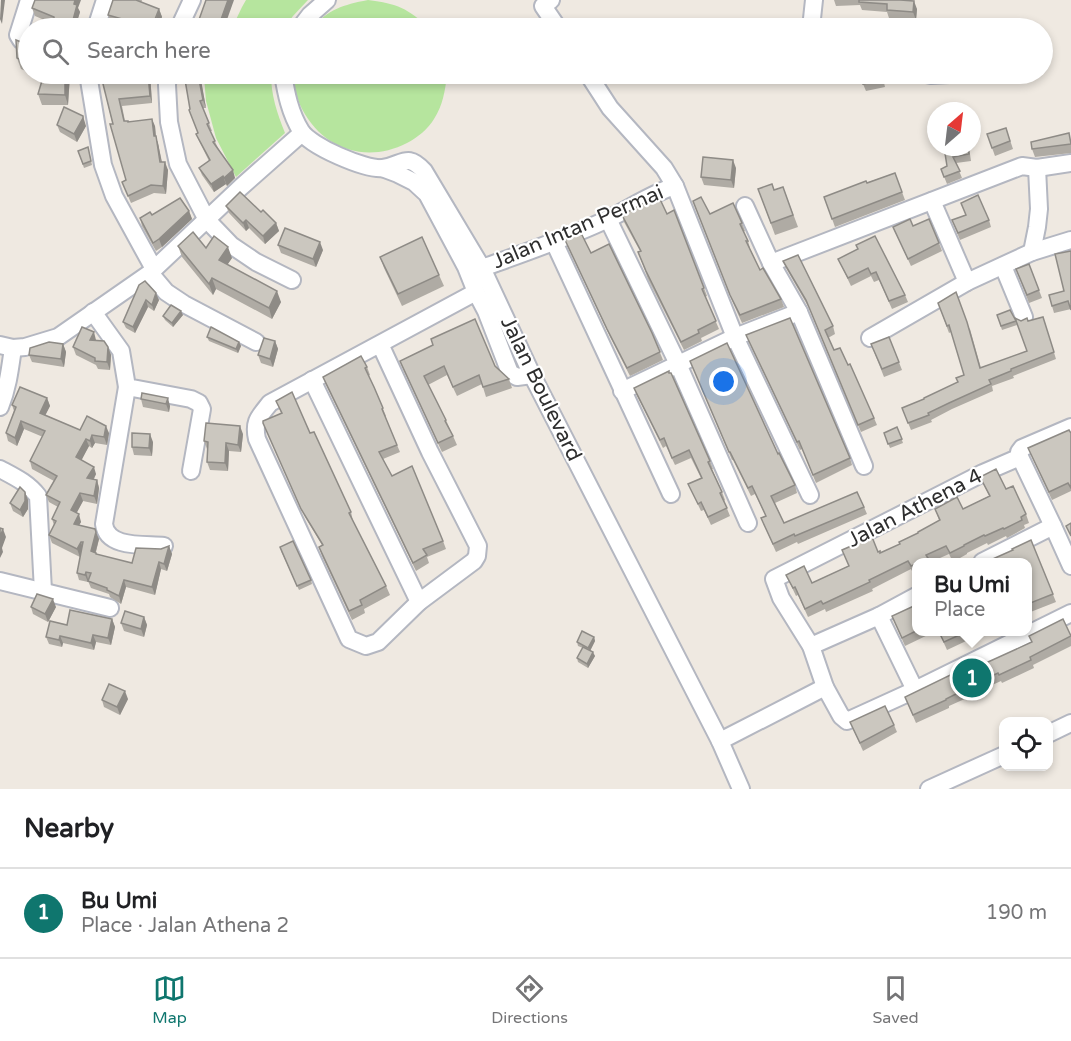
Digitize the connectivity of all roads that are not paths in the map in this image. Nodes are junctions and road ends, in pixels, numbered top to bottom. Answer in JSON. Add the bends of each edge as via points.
{"nodes":[{"id":1,"x":29,"y":0,"type":"edge"},
{"id":2,"x":105,"y":0,"type":"edge"},
{"id":3,"x":192,"y":0,"type":"edge"},
{"id":4,"x":327,"y":0,"type":"edge"},
{"id":5,"x":814,"y":0,"type":"edge"},
{"id":6,"x":544,"y":2,"type":"edge"},
{"id":7,"x":23,"y":18,"type":"edge"},
{"id":8,"x":99,"y":18,"type":"edge"},
{"id":9,"x":184,"y":18,"type":"edge"},
{"id":10,"x":308,"y":18,"type":"edge"},
{"id":11,"x":553,"y":18,"type":"edge"},
{"id":12,"x":813,"y":18,"type":"edge"},
{"id":13,"x":90,"y":84,"type":"edge"},
{"id":14,"x":166,"y":84,"type":"edge"},
{"id":15,"x":285,"y":84,"type":"edge"},
{"id":16,"x":594,"y":84,"type":"edge"},
{"id":17,"x":302,"y":133,"type":"junction"},
{"id":18,"x":1071,"y":162,"type":"edge"},
{"id":19,"x":382,"y":168,"type":"junction"},
{"id":20,"x":1037,"y":168,"type":"junction"},
{"id":21,"x":675,"y":186,"type":"junction"},
{"id":22,"x":932,"y":201,"type":"junction"},
{"id":23,"x":746,"y":206,"type":"dead end"},
{"id":24,"x":608,"y":219,"type":"junction"},
{"id":25,"x":207,"y":220,"type":"junction"},
{"id":26,"x":1071,"y":240,"type":"edge"},
{"id":27,"x":554,"y":242,"type":"junction"},
{"id":28,"x":1032,"y":252,"type":"junction"},
{"id":29,"x":771,"y":263,"type":"junction"},
{"id":30,"x":1003,"y":266,"type":"junction"},
{"id":31,"x":483,"y":268,"type":"junction"},
{"id":32,"x":152,"y":271,"type":"junction"},
{"id":33,"x":292,"y":280,"type":"dead end"},
{"id":34,"x":967,"y":282,"type":"junction"},
{"id":35,"x":476,"y":292,"type":"junction"},
{"id":36,"x":93,"y":312,"type":"junction"},
{"id":37,"x":799,"y":312,"type":"junction"},
{"id":38,"x":1024,"y":317,"type":"edge"},
{"id":39,"x":735,"y":337,"type":"junction"},
{"id":40,"x":870,"y":338,"type":"dead end"},
{"id":41,"x":256,"y":342,"type":"dead end"},
{"id":42,"x":380,"y":344,"type":"junction"},
{"id":43,"x":6,"y":346,"type":"edge"},
{"id":44,"x":678,"y":364,"type":"junction"},
{"id":45,"x":532,"y":375,"type":"junction"},
{"id":46,"x":312,"y":380,"type":"junction"},
{"id":47,"x":127,"y":387,"type":"junction"},
{"id":48,"x":622,"y":391,"type":"junction"},
{"id":49,"x":0,"y":407,"type":"edge"},
{"id":50,"x":1071,"y":427,"type":"edge"},
{"id":51,"x":1020,"y":457,"type":"junction"},
{"id":52,"x":864,"y":466,"type":"dead end"},
{"id":53,"x":0,"y":469,"type":"edge"},
{"id":54,"x":191,"y":471,"type":"dead end"},
{"id":55,"x":671,"y":494,"type":"dead end"},
{"id":56,"x":810,"y":495,"type":"dead end"},
{"id":57,"x":748,"y":524,"type":"dead end"},
{"id":58,"x":1053,"y":526,"type":"junction"},
{"id":59,"x":164,"y":546,"type":"edge"},
{"id":60,"x":990,"y":558,"type":"edge"},
{"id":61,"x":1071,"y":566,"type":"edge"},
{"id":62,"x":0,"y":580,"type":"edge"},
{"id":63,"x":43,"y":591,"type":"junction"},
{"id":64,"x":912,"y":598,"type":"edge"},
{"id":65,"x":419,"y":602,"type":"junction"},
{"id":66,"x":110,"y":608,"type":"dead end"},
{"id":67,"x":1071,"y":613,"type":"edge"},
{"id":68,"x":879,"y":616,"type":"junction"},
{"id":69,"x":1032,"y":632,"type":"edge"},
{"id":70,"x":1024,"y":636,"type":"edge"},
{"id":71,"x":811,"y":646,"type":"junction"},
{"id":72,"x":825,"y":687,"type":"junction"},
{"id":73,"x":915,"y":690,"type":"junction"},
{"id":74,"x":1071,"y":723,"type":"edge"},
{"id":75,"x":1053,"y":732,"type":"edge"},
{"id":76,"x":720,"y":741,"type":"junction"},
{"id":77,"x":999,"y":757,"type":"edge"},
{"id":78,"x":741,"y":789,"type":"edge"},
{"id":79,"x":929,"y":789,"type":"edge"}],
"edges":[{"from":1,"to":7,"type":"street"},
{"from":2,"to":8,"type":"street"},
{"from":3,"to":9,"type":"street"},
{"from":4,"to":10,"type":"street"},
{"from":5,"to":12,"type":"street"},
{"from":6,"to":11,"type":"street"},
{"from":13,"to":32,"type":"street","via":[[103,165],[114,196]]},
{"from":14,"to":25,"type":"street","via":[[178,164]]},
{"from":15,"to":17,"type":"street"},
{"from":16,"to":21,"type":"street"},
{"from":17,"to":19,"type":"street","name":"Jalan Boulevard","via":[[347,160]]},
{"from":17,"to":25,"type":"street"},
{"from":18,"to":20,"type":"street"},
{"from":19,"to":31,"type":"street","name":"Jalan Boulevard","via":[[406,160],[416,162]]},
{"from":19,"to":35,"type":"street","via":[[414,182],[427,194]]},
{"from":20,"to":22,"type":"street","via":[[1023,166]]},
{"from":20,"to":28,"type":"street","via":[[1039,209]]},
{"from":21,"to":24,"type":"street","name":"Jalan Intan Permai"},
{"from":21,"to":39,"type":"street"},
{"from":22,"to":29,"type":"street"},
{"from":22,"to":34,"type":"street"},
{"from":23,"to":29,"type":"street"},
{"from":24,"to":27,"type":"street","name":"Jalan Intan Permai"},
{"from":24,"to":44,"type":"street"},
{"from":25,"to":32,"type":"street"},
{"from":25,"to":33,"type":"street","via":[[231,245]]},
{"from":26,"to":28,"type":"street"},
{"from":27,"to":31,"type":"street","name":"Jalan Intan Permai"},
{"from":27,"to":48,"type":"street"},
{"from":28,"to":30,"type":"street"},
{"from":29,"to":37,"type":"street"},
{"from":30,"to":34,"type":"street"},
{"from":30,"to":38,"type":"street"},
{"from":31,"to":45,"type":"street","name":"Jalan Boulevard"},
{"from":32,"to":36,"type":"street"},
{"from":32,"to":41,"type":"street","via":[[166,292]]},
{"from":34,"to":40,"type":"street"},
{"from":35,"to":42,"type":"street"},
{"from":35,"to":45,"type":"street","via":[[510,373],[517,377]]},
{"from":36,"to":43,"type":"street","via":[[58,336],[25,347]]},
{"from":36,"to":47,"type":"street","via":[[121,351]]},
{"from":37,"to":39,"type":"street"},
{"from":37,"to":52,"type":"street"},
{"from":39,"to":44,"type":"street"},
{"from":39,"to":56,"type":"street"},
{"from":42,"to":46,"type":"street"},
{"from":42,"to":65,"type":"street","via":[[478,546],[474,561]]},
{"from":43,"to":49,"type":"street","via":[[10,376]]},
{"from":44,"to":48,"type":"street"},
{"from":44,"to":57,"type":"street"},
{"from":45,"to":76,"type":"street","name":"Jalan Boulevard"},
{"from":46,"to":65,"type":"street"},
{"from":46,"to":65,"type":"street","via":[[270,403],[254,428],[349,639],[366,646],[378,642]]},
{"from":47,"to":54,"type":"street","via":[[199,403],[202,409]]},
{"from":47,"to":59,"type":"street","via":[[105,532],[119,542]]},
{"from":48,"to":55,"type":"street"},
{"from":50,"to":51,"type":"street","name":"Jalan Athena 4","via":[[1022,448]]},
{"from":51,"to":58,"type":"street"},
{"from":51,"to":71,"type":"street","name":"Jalan Athena 4","via":[[983,472],[774,579],[781,598]]},
{"from":53,"to":63,"type":"street","via":[[31,487],[38,496]]},
{"from":58,"to":60,"type":"street"},
{"from":58,"to":61,"type":"street"},
{"from":62,"to":63,"type":"street"},
{"from":63,"to":66,"type":"street"},
{"from":64,"to":68,"type":"street"},
{"from":67,"to":69,"type":"street"},
{"from":68,"to":71,"type":"street"},
{"from":68,"to":73,"type":"street"},
{"from":70,"to":73,"type":"street"},
{"from":71,"to":72,"type":"street"},
{"from":72,"to":73,"type":"street","via":[[847,721]]},
{"from":72,"to":76,"type":"street"},
{"from":74,"to":75,"type":"street"},
{"from":76,"to":78,"type":"street","name":"Jalan Boulevard"},
{"from":77,"to":79,"type":"street"}]}
